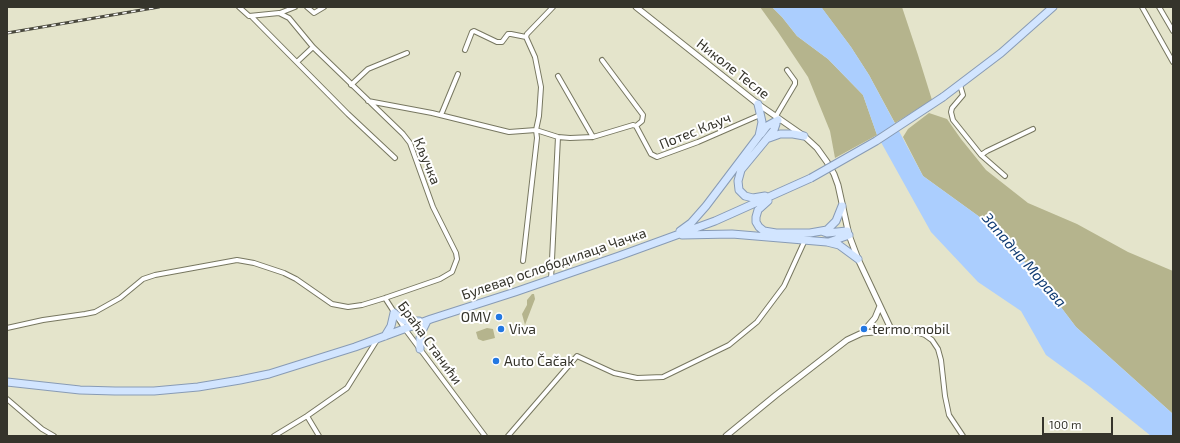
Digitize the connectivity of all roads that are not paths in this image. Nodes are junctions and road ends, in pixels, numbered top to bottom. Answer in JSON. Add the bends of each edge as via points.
{"nodes":[{"id":1,"x":239,"y":7,"type":"edge"},
{"id":2,"x":295,"y":7,"type":"edge"},
{"id":3,"x":307,"y":7,"type":"edge"},
{"id":4,"x":324,"y":7,"type":"edge"},
{"id":5,"x":553,"y":7,"type":"edge"},
{"id":6,"x":636,"y":7,"type":"edge"},
{"id":7,"x":1053,"y":7,"type":"edge"},
{"id":8,"x":1142,"y":7,"type":"edge"},
{"id":9,"x":1159,"y":7,"type":"edge"},
{"id":10,"x":279,"y":13,"type":"junction"},
{"id":11,"x":252,"y":17,"type":"junction"},
{"id":12,"x":1173,"y":31,"type":"edge"},
{"id":13,"x":526,"y":37,"type":"junction"},
{"id":14,"x":313,"y":47,"type":"junction"},
{"id":15,"x":465,"y":50,"type":"dead end"},
{"id":16,"x":406,"y":53,"type":"dead end"},
{"id":17,"x":602,"y":60,"type":"dead end"},
{"id":18,"x":297,"y":62,"type":"junction"},
{"id":19,"x":1173,"y":62,"type":"edge"},
{"id":20,"x":788,"y":70,"type":"dead end"},
{"id":21,"x":458,"y":74,"type":"dead end"},
{"id":22,"x":558,"y":76,"type":"dead end"},
{"id":23,"x":351,"y":85,"type":"junction"},
{"id":24,"x":960,"y":85,"type":"junction"},
{"id":25,"x":367,"y":101,"type":"junction"},
{"id":26,"x":758,"y":104,"type":"junction"},
{"id":27,"x":441,"y":115,"type":"junction"},
{"id":28,"x":760,"y":115,"type":"junction"},
{"id":29,"x":777,"y":119,"type":"junction"},
{"id":30,"x":636,"y":126,"type":"junction"},
{"id":31,"x":1033,"y":128,"type":"dead end"},
{"id":32,"x":536,"y":130,"type":"junction"},
{"id":33,"x":593,"y":136,"type":"junction"},
{"id":34,"x":759,"y":136,"type":"junction"},
{"id":35,"x":804,"y":136,"type":"junction"},
{"id":36,"x":558,"y":137,"type":"junction"},
{"id":37,"x":767,"y":139,"type":"junction"},
{"id":38,"x":981,"y":155,"type":"junction"},
{"id":39,"x":395,"y":158,"type":"dead end"},
{"id":40,"x":1005,"y":176,"type":"dead end"},
{"id":41,"x":775,"y":194,"type":"junction"},
{"id":42,"x":842,"y":206,"type":"junction"},
{"id":43,"x":822,"y":231,"type":"junction"},
{"id":44,"x":848,"y":233,"type":"junction"},
{"id":45,"x":676,"y":235,"type":"junction"},
{"id":46,"x":805,"y":240,"type":"junction"},
{"id":47,"x":827,"y":242,"type":"junction"},
{"id":48,"x":858,"y":259,"type":"junction"},
{"id":49,"x":523,"y":261,"type":"dead end"},
{"id":50,"x":551,"y":280,"type":"junction"},
{"id":51,"x":385,"y":298,"type":"junction"},
{"id":52,"x":880,"y":306,"type":"junction"},
{"id":53,"x":394,"y":313,"type":"junction"},
{"id":54,"x":427,"y":321,"type":"junction"},
{"id":55,"x":7,"y":328,"type":"edge"},
{"id":56,"x":891,"y":328,"type":"junction"},
{"id":57,"x":405,"y":329,"type":"junction"},
{"id":58,"x":862,"y":333,"type":"junction"},
{"id":59,"x":385,"y":336,"type":"junction"},
{"id":60,"x":377,"y":339,"type":"junction"},
{"id":61,"x":420,"y":349,"type":"junction"},
{"id":62,"x":7,"y":382,"type":"edge"},
{"id":63,"x":7,"y":399,"type":"edge"},
{"id":64,"x":308,"y":416,"type":"junction"},
{"id":65,"x":54,"y":436,"type":"edge"},
{"id":66,"x":274,"y":436,"type":"edge"},
{"id":67,"x":319,"y":436,"type":"edge"},
{"id":68,"x":485,"y":436,"type":"edge"},
{"id":69,"x":508,"y":436,"type":"edge"},
{"id":70,"x":726,"y":436,"type":"edge"},
{"id":71,"x":963,"y":436,"type":"edge"}],
"edges":[{"from":1,"to":11,"type":"street","name":"Кључка"},
{"from":2,"to":10,"type":"street"},
{"from":3,"to":4,"type":"street","via":[[314,13]]},
{"from":5,"to":13,"type":"street","via":[[526,34]]},
{"from":6,"to":26,"type":"street","name":"Николе Тесле"},
{"from":7,"to":24,"type":"main road","name":"Булевар ослободилаца Чачка","via":[[1022,36]]},
{"from":8,"to":19,"type":"street"},
{"from":9,"to":12,"type":"street"},
{"from":10,"to":11,"type":"street"},
{"from":10,"to":14,"type":"street","name":"Кључка","via":[[289,18]]},
{"from":11,"to":18,"type":"street","name":"Кључка"},
{"from":13,"to":15,"type":"street","via":[[508,34],[502,42],[496,42],[474,31]]},
{"from":13,"to":32,"type":"street","via":[[535,57],[541,87]]},
{"from":14,"to":18,"type":"street"},
{"from":14,"to":23,"type":"street","name":"Кључка"},
{"from":16,"to":23,"type":"street","via":[[368,69]]},
{"from":17,"to":30,"type":"street","via":[[643,115],[642,121]]},
{"from":18,"to":39,"type":"street","name":"Кључка"},
{"from":20,"to":29,"type":"street","via":[[795,84]]},
{"from":21,"to":27,"type":"street"},
{"from":22,"to":33,"type":"street"},
{"from":23,"to":25,"type":"street","name":"Кључка"},
{"from":24,"to":38,"type":"street","via":[[963,95],[952,108],[952,117]]},
{"from":24,"to":41,"type":"main road","name":"Булевар ослободилаца Чачка","bridge":true,"via":[[881,138],[811,178]]},
{"from":25,"to":27,"type":"street"},
{"from":25,"to":51,"type":"street","name":"Кључка","via":[[410,143],[433,207],[453,245],[457,259],[452,272],[445,277]]},
{"from":26,"to":28,"type":"main road"},
{"from":26,"to":29,"type":"street","name":"Николе Тесле"},
{"from":27,"to":32,"type":"street","via":[[509,132]]},
{"from":28,"to":30,"type":"street","name":"Потес Кључ","via":[[657,158],[651,154]]},
{"from":28,"to":34,"type":"main road","via":[[762,125]]},
{"from":29,"to":34,"type":"main road"},
{"from":29,"to":35,"type":"street","name":"Николе Тесле"},
{"from":29,"to":37,"type":"main road","via":[[774,130]]},
{"from":30,"to":33,"type":"street"},
{"from":31,"to":38,"type":"street"},
{"from":32,"to":36,"type":"street"},
{"from":32,"to":49,"type":"street"},
{"from":33,"to":36,"type":"street"},
{"from":34,"to":45,"type":"main road","via":[[706,206]]},
{"from":35,"to":37,"type":"main road","via":[[789,133]]},
{"from":35,"to":42,"type":"street","name":"Николе Тесле","via":[[834,174]]},
{"from":36,"to":50,"type":"street"},
{"from":37,"to":41,"type":"main road","via":[[741,170],[738,186],[743,194],[750,198]]},
{"from":38,"to":40,"type":"street"},
{"from":41,"to":43,"type":"main road","via":[[757,212],[756,222],[762,229],[782,234]]},
{"from":41,"to":45,"type":"main road","name":"Булевар ослободилаца Чачка"},
{"from":42,"to":43,"type":"main road","via":[[835,223]]},
{"from":42,"to":44,"type":"street","name":"Николе Тесле"},
{"from":43,"to":44,"type":"main road"},
{"from":44,"to":47,"type":"main road"},
{"from":44,"to":48,"type":"street","name":"Николе Тесле"},
{"from":45,"to":46,"type":"main road","via":[[732,234]]},
{"from":45,"to":50,"type":"main road","name":"Булевар ослободилаца Чачка"},
{"from":46,"to":47,"type":"main road"},
{"from":46,"to":69,"type":"street","via":[[784,286],[757,322],[729,345],[662,377],[637,378],[614,373],[577,356]]},
{"from":47,"to":48,"type":"main road","via":[[839,246]]},
{"from":48,"to":52,"type":"street","name":"Николе Тесле"},
{"from":50,"to":54,"type":"main road","name":"Булевар ослободилаца Чачка"},
{"from":51,"to":53,"type":"street","name":"Браћа Станићи"},
{"from":51,"to":55,"type":"street","name":"Браћа Станићи","via":[[357,306],[340,307],[284,273],[237,260],[155,275],[143,280],[120,298],[95,312]]},
{"from":52,"to":56,"type":"street","name":"Николе Тесле"},
{"from":52,"to":58,"type":"street","via":[[876,318]]},
{"from":53,"to":54,"type":"main road","via":[[405,321]]},
{"from":53,"to":57,"type":"street","name":"Браћа Станићи"},
{"from":53,"to":59,"type":"main road"},
{"from":54,"to":57,"type":"main road","name":"Булевар ослободилаца Чачка"},
{"from":54,"to":61,"type":"main road","via":[[420,338]]},
{"from":56,"to":58,"type":"street","via":[[887,331]]},
{"from":56,"to":71,"type":"street","via":[[907,329],[932,340],[941,360],[949,415]]},
{"from":57,"to":59,"type":"main road","name":"Булевар ослободилаца Чачка"},
{"from":57,"to":61,"type":"street","name":"Браћа Станићи"},
{"from":58,"to":70,"type":"street","via":[[847,340]]},
{"from":59,"to":60,"type":"main road","name":"Булевар ослободилаца Чачка"},
{"from":60,"to":62,"type":"main road","name":"Булевар ослободилаца Чачка","via":[[281,370],[240,380],[166,391],[115,392]]},
{"from":60,"to":64,"type":"street","via":[[347,388]]},
{"from":61,"to":68,"type":"street","name":"Браћа Станићи"},
{"from":63,"to":65,"type":"street"},
{"from":64,"to":66,"type":"street"},
{"from":64,"to":67,"type":"street"}]}
